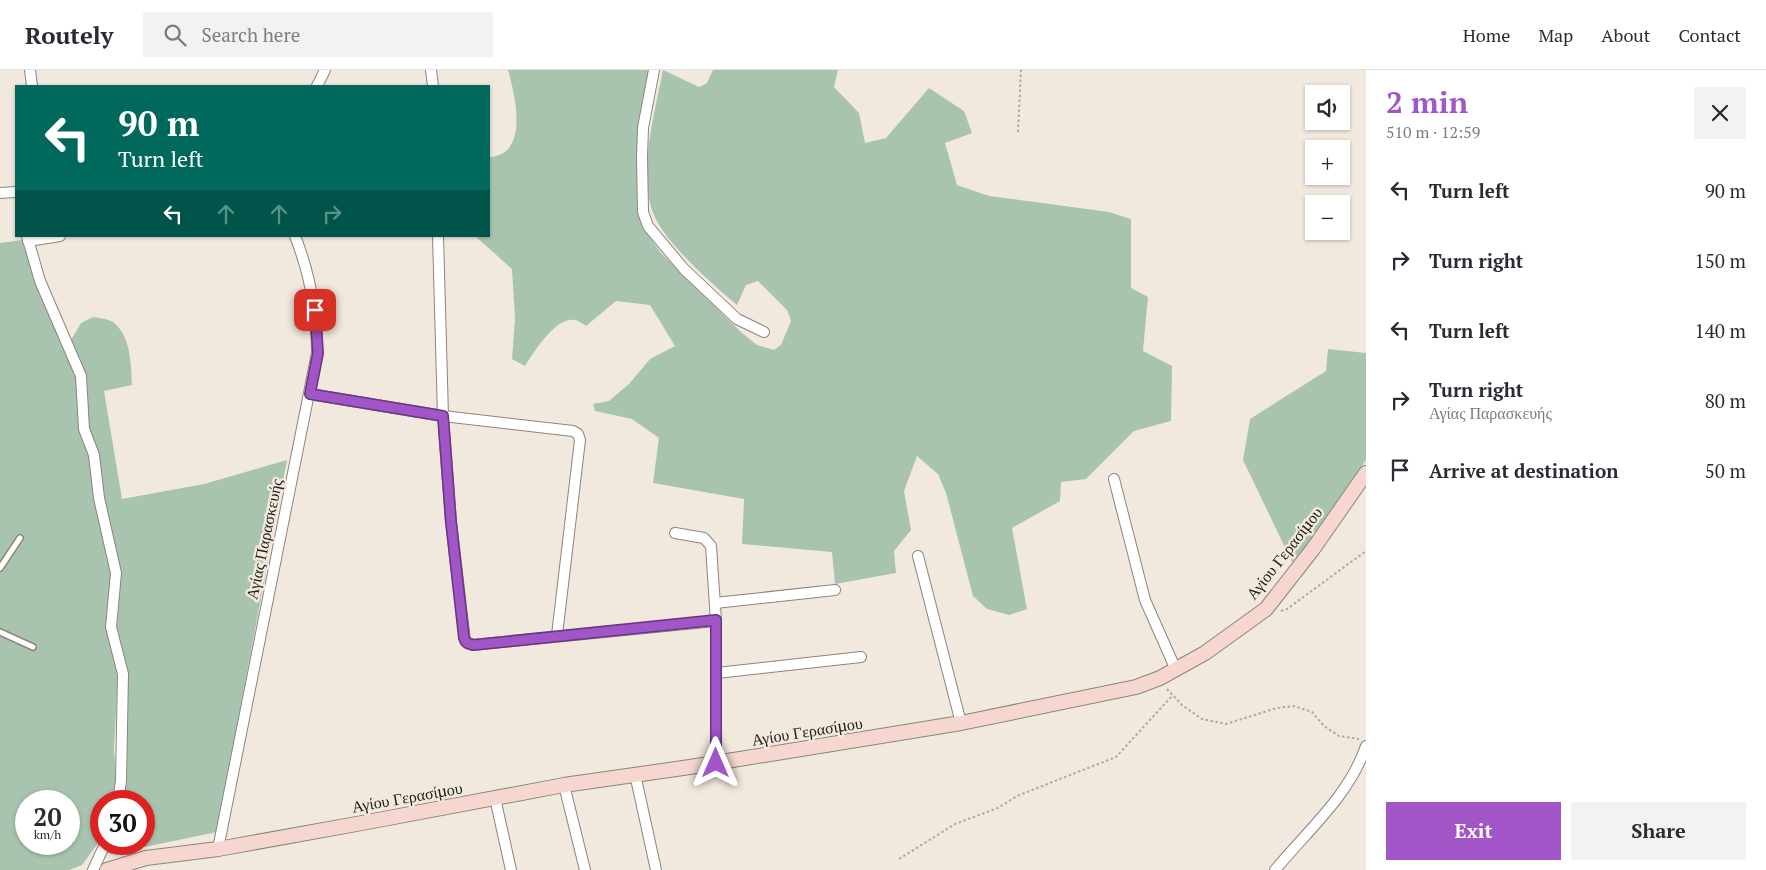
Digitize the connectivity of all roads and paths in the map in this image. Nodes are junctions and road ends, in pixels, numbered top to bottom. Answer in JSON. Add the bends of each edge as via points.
{"nodes":[{"id":1,"x":30,"y":70,"type":"edge"},
{"id":2,"x":325,"y":70,"type":"edge"},
{"id":3,"x":431,"y":70,"type":"edge"},
{"id":4,"x":654,"y":70,"type":"edge"},
{"id":5,"x":1021,"y":70,"type":"edge"},
{"id":6,"x":32,"y":85,"type":"edge"},
{"id":7,"x":318,"y":85,"type":"edge"},
{"id":8,"x":433,"y":85,"type":"edge"},
{"id":9,"x":1018,"y":132,"type":"dead end"},
{"id":10,"x":15,"y":192,"type":"edge"},
{"id":11,"x":0,"y":193,"type":"edge"},
{"id":12,"x":49,"y":237,"type":"edge"},
{"id":13,"x":295,"y":237,"type":"edge"},
{"id":14,"x":438,"y":237,"type":"edge"},
{"id":15,"x":28,"y":239,"type":"edge"},
{"id":16,"x":764,"y":332,"type":"dead end"},
{"id":17,"x":310,"y":394,"type":"junction"},
{"id":18,"x":443,"y":416,"type":"junction"},
{"id":19,"x":1366,"y":473,"type":"edge"},
{"id":20,"x":1114,"y":479,"type":"dead end"},
{"id":21,"x":675,"y":533,"type":"dead end"},
{"id":22,"x":20,"y":538,"type":"dead end"},
{"id":23,"x":1366,"y":551,"type":"edge"},
{"id":24,"x":918,"y":556,"type":"dead end"},
{"id":25,"x":0,"y":568,"type":"edge"},
{"id":26,"x":835,"y":590,"type":"dead end"},
{"id":27,"x":715,"y":603,"type":"junction"},
{"id":28,"x":1266,"y":609,"type":"junction"},
{"id":29,"x":716,"y":620,"type":"junction"},
{"id":30,"x":0,"y":632,"type":"edge"},
{"id":31,"x":558,"y":635,"type":"junction"},
{"id":32,"x":33,"y":647,"type":"dead end"},
{"id":33,"x":861,"y":656,"type":"dead end"},
{"id":34,"x":1176,"y":670,"type":"junction"},
{"id":35,"x":717,"y":673,"type":"junction"},
{"id":36,"x":1160,"y":678,"type":"junction"},
{"id":37,"x":1172,"y":696,"type":"junction"},
{"id":38,"x":962,"y":723,"type":"junction"},
{"id":39,"x":1366,"y":741,"type":"edge"},
{"id":40,"x":1366,"y":746,"type":"edge"},
{"id":41,"x":716,"y":763,"type":"junction"},
{"id":42,"x":635,"y":774,"type":"junction"},
{"id":43,"x":564,"y":784,"type":"junction"},
{"id":44,"x":120,"y":790,"type":"edge"},
{"id":45,"x":495,"y":798,"type":"junction"},
{"id":46,"x":218,"y":848,"type":"junction"},
{"id":47,"x":100,"y":855,"type":"edge"},
{"id":48,"x":899,"y":859,"type":"dead end"},
{"id":49,"x":92,"y":870,"type":"edge"},
{"id":50,"x":106,"y":870,"type":"edge"},
{"id":51,"x":511,"y":870,"type":"edge"},
{"id":52,"x":584,"y":870,"type":"edge"},
{"id":53,"x":656,"y":870,"type":"edge"},
{"id":54,"x":1275,"y":870,"type":"edge"}],
"edges":[{"from":1,"to":6,"type":"street"},
{"from":2,"to":7,"type":"street"},
{"from":3,"to":8,"type":"street"},
{"from":4,"to":16,"type":"street","via":[[642,158],[643,212],[648,226],[684,269],[738,319]]},
{"from":5,"to":9,"type":"path"},
{"from":10,"to":11,"type":"street"},
{"from":12,"to":15,"type":"street"},
{"from":13,"to":17,"type":"street","name":"Αγίας Παρασκευής","via":[[307,272],[317,322],[318,353]]},
{"from":14,"to":18,"type":"street"},
{"from":15,"to":44,"type":"street","via":[[40,281],[81,376],[84,429],[94,455],[116,573],[111,627],[123,674]]},
{"from":17,"to":18,"type":"street"},
{"from":17,"to":46,"type":"street","name":"Αγίας Παρασκευής"},
{"from":18,"to":31,"type":"street","via":[[465,641],[473,645]]},
{"from":18,"to":31,"type":"street","via":[[578,434],[580,440]]},
{"from":19,"to":28,"type":"street","name":"Αγίου Γερασίμου"},
{"from":20,"to":34,"type":"street","via":[[1143,592]]},
{"from":21,"to":27,"type":"street","via":[[709,541]]},
{"from":22,"to":25,"type":"lane"},
{"from":23,"to":28,"type":"path","via":[[1287,609],[1280,612]]},
{"from":24,"to":38,"type":"street"},
{"from":26,"to":27,"type":"street"},
{"from":27,"to":29,"type":"street"},
{"from":28,"to":34,"type":"street","name":"Αγίου Γερασίμου"},
{"from":29,"to":31,"type":"street"},
{"from":29,"to":35,"type":"street"},
{"from":30,"to":32,"type":"lane"},
{"from":33,"to":35,"type":"street"},
{"from":34,"to":36,"type":"street","name":"Αγίου Γερασίμου"},
{"from":35,"to":41,"type":"street"},
{"from":36,"to":37,"type":"path"},
{"from":36,"to":38,"type":"street","name":"Αγίου Γερασίμου","via":[[1117,692]]},
{"from":37,"to":39,"type":"path","via":[[1202,719],[1226,724],[1294,706],[1312,712],[1339,736]]},
{"from":37,"to":48,"type":"path","via":[[1116,757],[955,824]]},
{"from":38,"to":41,"type":"street","name":"Αγίου Γερασίμου"},
{"from":40,"to":54,"type":"street","via":[[1348,784],[1325,815]]},
{"from":41,"to":42,"type":"street","name":"Αγίου Γερασίμου"},
{"from":42,"to":43,"type":"street","name":"Αγίου Γερασίμου"},
{"from":42,"to":53,"type":"street"},
{"from":43,"to":45,"type":"street","name":"Αγίου Γερασίμου"},
{"from":43,"to":52,"type":"street"},
{"from":45,"to":46,"type":"street","name":"Αγίου Γερασίμου"},
{"from":45,"to":51,"type":"street"},
{"from":46,"to":50,"type":"street","name":"Αγίου Γερασίμου","via":[[146,858]]},
{"from":47,"to":49,"type":"street"}]}
